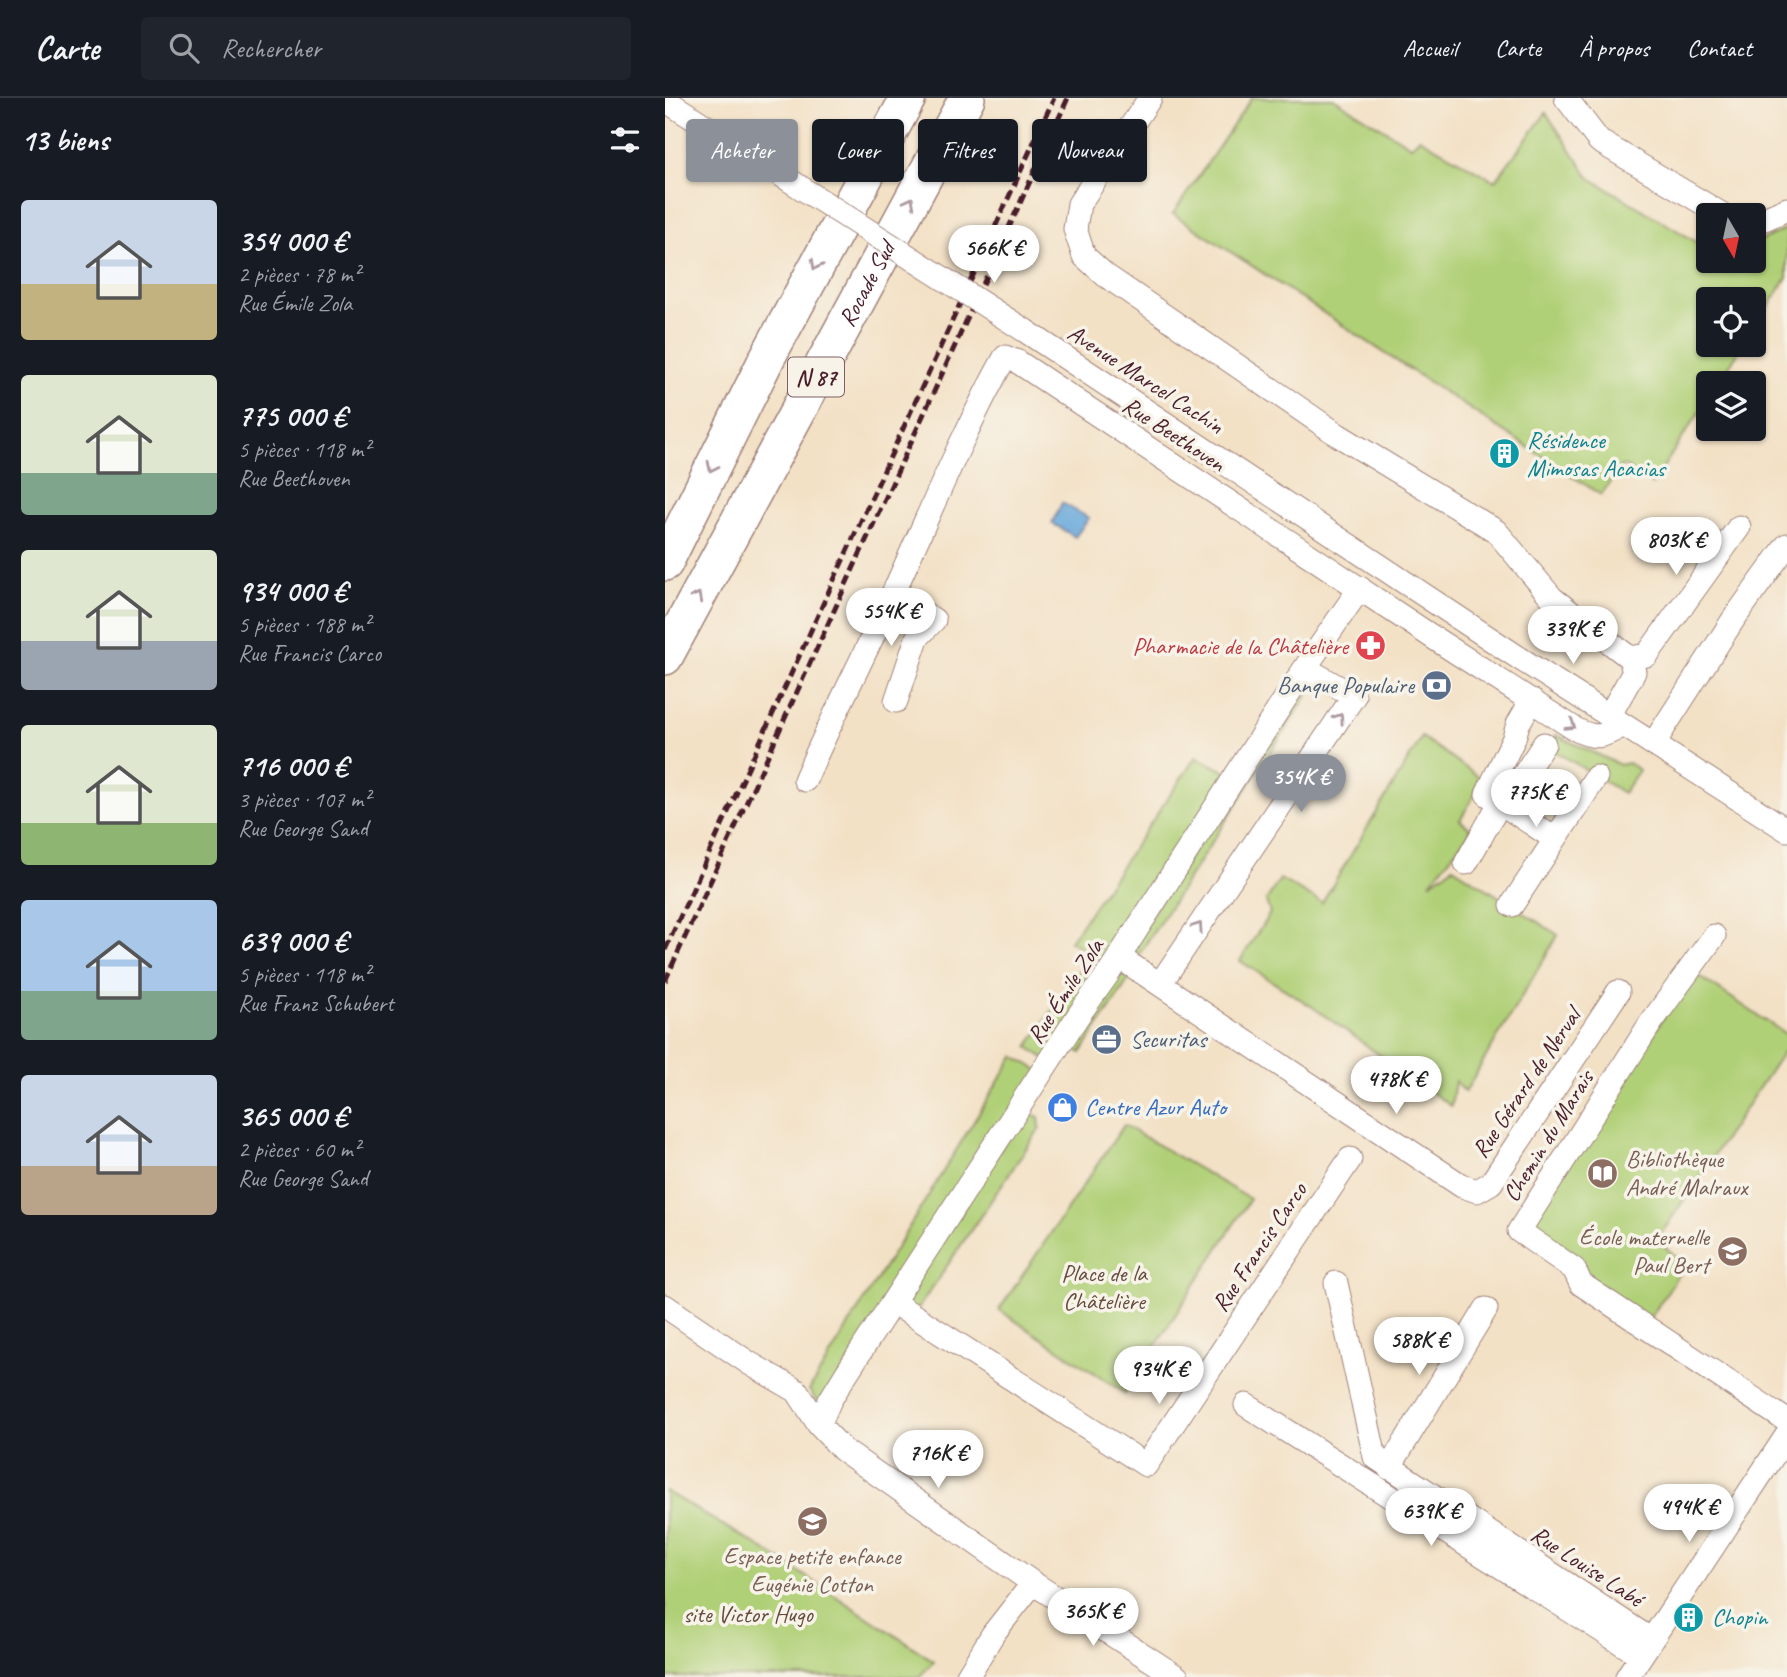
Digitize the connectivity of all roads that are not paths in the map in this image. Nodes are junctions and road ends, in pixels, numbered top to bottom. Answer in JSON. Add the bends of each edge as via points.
{"nodes":[{"id":1,"x":908,"y":98,"type":"edge"},
{"id":2,"x":967,"y":98,"type":"edge"},
{"id":3,"x":1150,"y":98,"type":"edge"},
{"id":4,"x":1566,"y":98,"type":"edge"},
{"id":5,"x":665,"y":100,"type":"edge"},
{"id":6,"x":1703,"y":203,"type":"edge"},
{"id":7,"x":1787,"y":209,"type":"edge"},
{"id":8,"x":1766,"y":218,"type":"edge"},
{"id":9,"x":1739,"y":527,"type":"dead end"},
{"id":10,"x":1787,"y":545,"type":"edge"},
{"id":11,"x":665,"y":563,"type":"edge"},
{"id":12,"x":1360,"y":588,"type":"junction"},
{"id":13,"x":893,"y":593,"type":"junction"},
{"id":14,"x":1489,"y":638,"type":"junction"},
{"id":15,"x":665,"y":657,"type":"edge"},
{"id":16,"x":1630,"y":657,"type":"junction"},
{"id":17,"x":1472,"y":662,"type":"junction"},
{"id":18,"x":1305,"y":668,"type":"junction"},
{"id":19,"x":1532,"y":700,"type":"junction"},
{"id":20,"x":896,"y":701,"type":"dead end"},
{"id":21,"x":1616,"y":721,"type":"junction"},
{"id":22,"x":1654,"y":743,"type":"junction"},
{"id":23,"x":1545,"y":744,"type":"dead end"},
{"id":24,"x":1597,"y":777,"type":"dead end"},
{"id":25,"x":805,"y":780,"type":"dead end"},
{"id":26,"x":1502,"y":804,"type":"junction"},
{"id":27,"x":1787,"y":830,"type":"edge"},
{"id":28,"x":1555,"y":839,"type":"junction"},
{"id":29,"x":1466,"y":863,"type":"dead end"},
{"id":30,"x":1513,"y":905,"type":"dead end"},
{"id":31,"x":1714,"y":936,"type":"dead end"},
{"id":32,"x":1119,"y":957,"type":"junction"},
{"id":33,"x":1160,"y":984,"type":"junction"},
{"id":34,"x":1618,"y":992,"type":"dead end"},
{"id":35,"x":1350,"y":1159,"type":"dead end"},
{"id":36,"x":1336,"y":1283,"type":"dead end"},
{"id":37,"x":894,"y":1303,"type":"junction"},
{"id":38,"x":665,"y":1306,"type":"edge"},
{"id":39,"x":1486,"y":1309,"type":"dead end"},
{"id":40,"x":1245,"y":1405,"type":"dead end"},
{"id":41,"x":1787,"y":1421,"type":"edge"},
{"id":42,"x":819,"y":1425,"type":"junction"},
{"id":43,"x":1787,"y":1435,"type":"edge"},
{"id":44,"x":1389,"y":1468,"type":"junction"},
{"id":45,"x":1033,"y":1583,"type":"junction"},
{"id":46,"x":1645,"y":1647,"type":"junction"},
{"id":47,"x":967,"y":1677,"type":"edge"},
{"id":48,"x":1177,"y":1677,"type":"edge"},
{"id":49,"x":1627,"y":1677,"type":"edge"}],
"edges":[{"from":1,"to":11,"type":"highway","number":"N 87","one_way":true,"via":[[779,335]]},
{"from":15,"to":2,"type":"highway","name":"Rocade Sud","number":"N 87","one_way":true},
{"from":3,"to":16,"type":"street","via":[[1079,204],[1075,229],[1084,256],[1339,435],[1496,531],[1552,598]]},
{"from":4,"to":6,"type":"street","via":[[1599,141]]},
{"from":5,"to":14,"type":"street","name":"Avenue Marcel Cachin","bridge":true,"via":[[1024,330]]},
{"from":7,"to":8,"type":"street"},
{"from":9,"to":16,"type":"street","via":[[1647,655]]},
{"from":10,"to":22,"type":"street"},
{"from":12,"to":13,"type":"street","name":"Rue Beethoven","via":[[1005,357],[971,420]]},
{"from":12,"to":17,"type":"street","name":"Rue Beethoven"},
{"from":12,"to":18,"type":"street","name":"Rue Émile Zola"},
{"from":13,"to":20,"type":"street","via":[[934,620],[917,638]]},
{"from":13,"to":25,"type":"street","name":"Rue Beethoven"},
{"from":14,"to":17,"type":"street"},
{"from":14,"to":21,"type":"street","name":"Avenue Marcel Cachin"},
{"from":16,"to":21,"type":"street","via":[[1633,673]]},
{"from":17,"to":19,"type":"street","name":"Rue Beethoven"},
{"from":18,"to":32,"type":"street","name":"Rue Émile Zola"},
{"from":33,"to":18,"type":"street","one_way":true,"via":[[1354,696]]},
{"from":19,"to":21,"type":"street","name":"Rue Beethoven","one_way":true,"via":[[1580,732],[1595,736],[1607,735]]},
{"from":19,"to":26,"type":"street","via":[[1487,794]]},
{"from":21,"to":22,"type":"street","name":"Avenue Marcel Cachin"},
{"from":22,"to":27,"type":"street","name":"Avenue Marcel Cachin"},
{"from":23,"to":26,"type":"street"},
{"from":24,"to":28,"type":"street"},
{"from":26,"to":28,"type":"street"},
{"from":26,"to":29,"type":"street"},
{"from":28,"to":30,"type":"street"},
{"from":31,"to":41,"type":"street","name":"Chemin du Marais","via":[[1650,1024],[1519,1230],[1574,1269],[1581,1284]]},
{"from":32,"to":33,"type":"street","name":"Rue Gérard de Nerval"},
{"from":32,"to":37,"type":"street","name":"Rue Émile Zola"},
{"from":33,"to":34,"type":"street","name":"Rue Gérard de Nerval","via":[[1462,1186],[1477,1191],[1491,1183]]},
{"from":35,"to":37,"type":"street","name":"Rue Francis Carco","via":[[1146,1465]]},
{"from":36,"to":44,"type":"street","name":"Rue Louise Labé","via":[[1375,1457]]},
{"from":37,"to":42,"type":"street","name":"Rue Émile Zola","via":[[846,1374]]},
{"from":38,"to":42,"type":"street","via":[[797,1391]]},
{"from":39,"to":44,"type":"street"},
{"from":40,"to":46,"type":"street"},
{"from":42,"to":45,"type":"street","via":[[843,1450]]},
{"from":43,"to":46,"type":"street"},
{"from":44,"to":46,"type":"street","name":"Rue Louise Labé"},
{"from":45,"to":47,"type":"street"},
{"from":45,"to":48,"type":"street"},
{"from":46,"to":49,"type":"street"}]}
